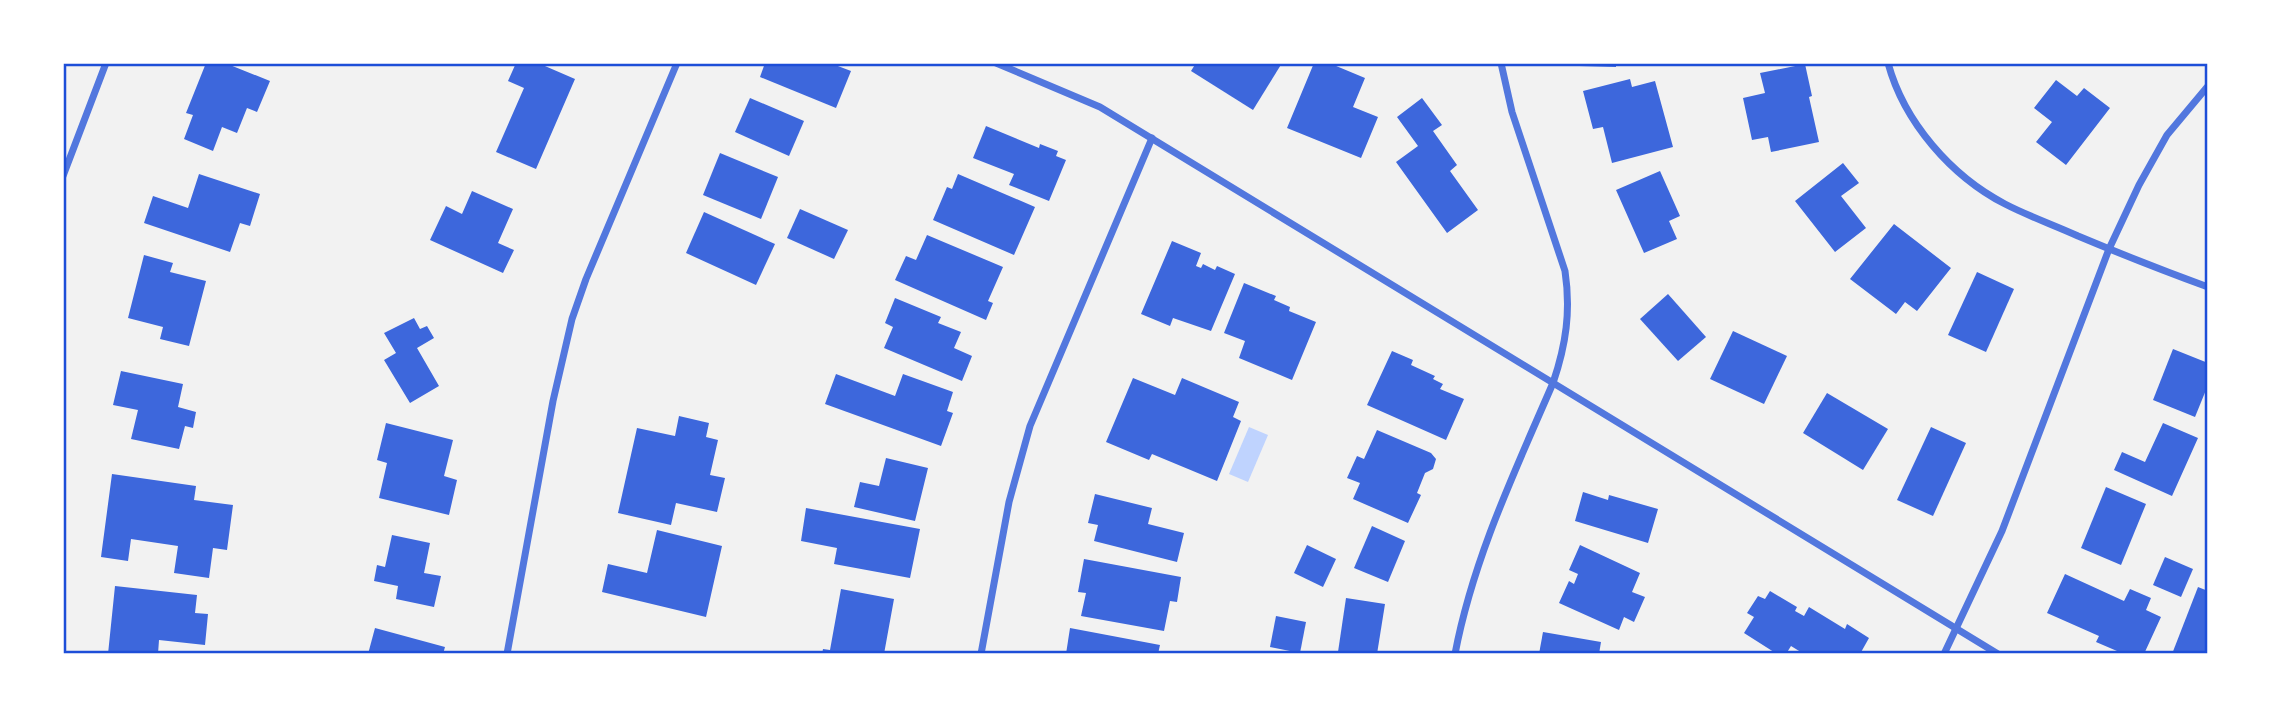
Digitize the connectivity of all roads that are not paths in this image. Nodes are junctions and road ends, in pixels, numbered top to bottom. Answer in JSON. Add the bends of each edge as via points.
{"nodes":[{"id":1,"x":106,"y":63,"type":"edge"},
{"id":2,"x":677,"y":63,"type":"edge"},
{"id":3,"x":996,"y":63,"type":"edge"},
{"id":4,"x":1502,"y":63,"type":"edge"},
{"id":5,"x":1888,"y":63,"type":"edge"},
{"id":6,"x":2208,"y":86,"type":"edge"},
{"id":7,"x":1152,"y":138,"type":"junction"},
{"id":8,"x":63,"y":176,"type":"edge"},
{"id":9,"x":2109,"y":249,"type":"junction"},
{"id":10,"x":2208,"y":287,"type":"edge"},
{"id":11,"x":1553,"y":383,"type":"junction"},
{"id":12,"x":1956,"y":629,"type":"junction"},
{"id":13,"x":507,"y":654,"type":"edge"},
{"id":14,"x":981,"y":654,"type":"edge"},
{"id":15,"x":1455,"y":654,"type":"edge"},
{"id":16,"x":1944,"y":654,"type":"edge"},
{"id":17,"x":1998,"y":654,"type":"edge"}],
"edges":[{"from":1,"to":8,"type":"street"},
{"from":2,"to":13,"type":"street","via":[[572,319]]},
{"from":3,"to":7,"type":"street","via":[[1100,107]]},
{"from":4,"to":11,"type":"street","via":[[1512,112],[1565,271],[1568,321]]},
{"from":5,"to":9,"type":"street","via":[[1916,122],[1964,177],[2005,204]]},
{"from":6,"to":9,"type":"street","via":[[2167,135]]},
{"from":7,"to":11,"type":"street"},
{"from":7,"to":14,"type":"street","via":[[1030,426],[1009,502]]},
{"from":9,"to":10,"type":"street"},
{"from":9,"to":12,"type":"street","via":[[2002,531]]},
{"from":11,"to":12,"type":"street"},
{"from":11,"to":15,"type":"street","via":[[1478,565]]},
{"from":12,"to":16,"type":"street"},
{"from":12,"to":17,"type":"street"}]}
